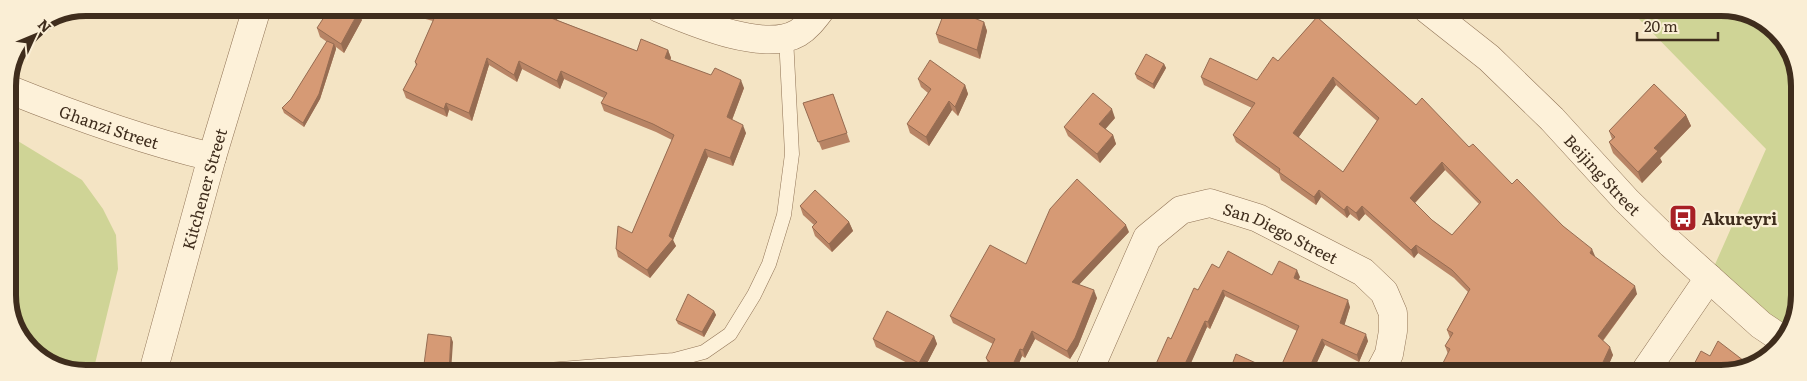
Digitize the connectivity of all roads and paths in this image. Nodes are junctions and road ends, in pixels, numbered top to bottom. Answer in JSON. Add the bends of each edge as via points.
{"nodes":[{"id":1,"x":255,"y":16,"type":"edge"},
{"id":2,"x":679,"y":16,"type":"edge"},
{"id":3,"x":816,"y":16,"type":"edge"},
{"id":4,"x":1436,"y":16,"type":"edge"},
{"id":5,"x":786,"y":37,"type":"junction"},
{"id":6,"x":16,"y":92,"type":"edge"},
{"id":7,"x":212,"y":157,"type":"junction"},
{"id":8,"x":1709,"y":278,"type":"junction"},
{"id":9,"x":1777,"y":336,"type":"edge"},
{"id":10,"x":154,"y":365,"type":"edge"},
{"id":11,"x":611,"y":365,"type":"edge"},
{"id":12,"x":1091,"y":365,"type":"edge"},
{"id":13,"x":1383,"y":365,"type":"edge"},
{"id":14,"x":1649,"y":365,"type":"edge"}],
"edges":[{"from":1,"to":7,"type":"street","name":"Kitchener Street"},
{"from":2,"to":5,"type":"street","via":[[740,36],[766,40]]},
{"from":3,"to":5,"type":"street","via":[[797,34]]},
{"from":4,"to":8,"type":"street","name":"Beijing Street","via":[[1489,58],[1552,119],[1626,200]]},
{"from":5,"to":11,"type":"lane","via":[[792,154],[784,215],[769,264],[754,295],[730,334],[704,352],[674,360]]},
{"from":6,"to":7,"type":"street","name":"Ghanzi Street","via":[[81,118]]},
{"from":7,"to":10,"type":"street","name":"Kitchener Street"},
{"from":8,"to":9,"type":"street","name":"Beijing Street"},
{"from":8,"to":14,"type":"street"},
{"from":12,"to":13,"type":"street","name":"San Diego Street","via":[[1147,238],[1181,210],[1210,203],[1258,218],[1363,272],[1384,292],[1393,313],[1389,354]]}]}
